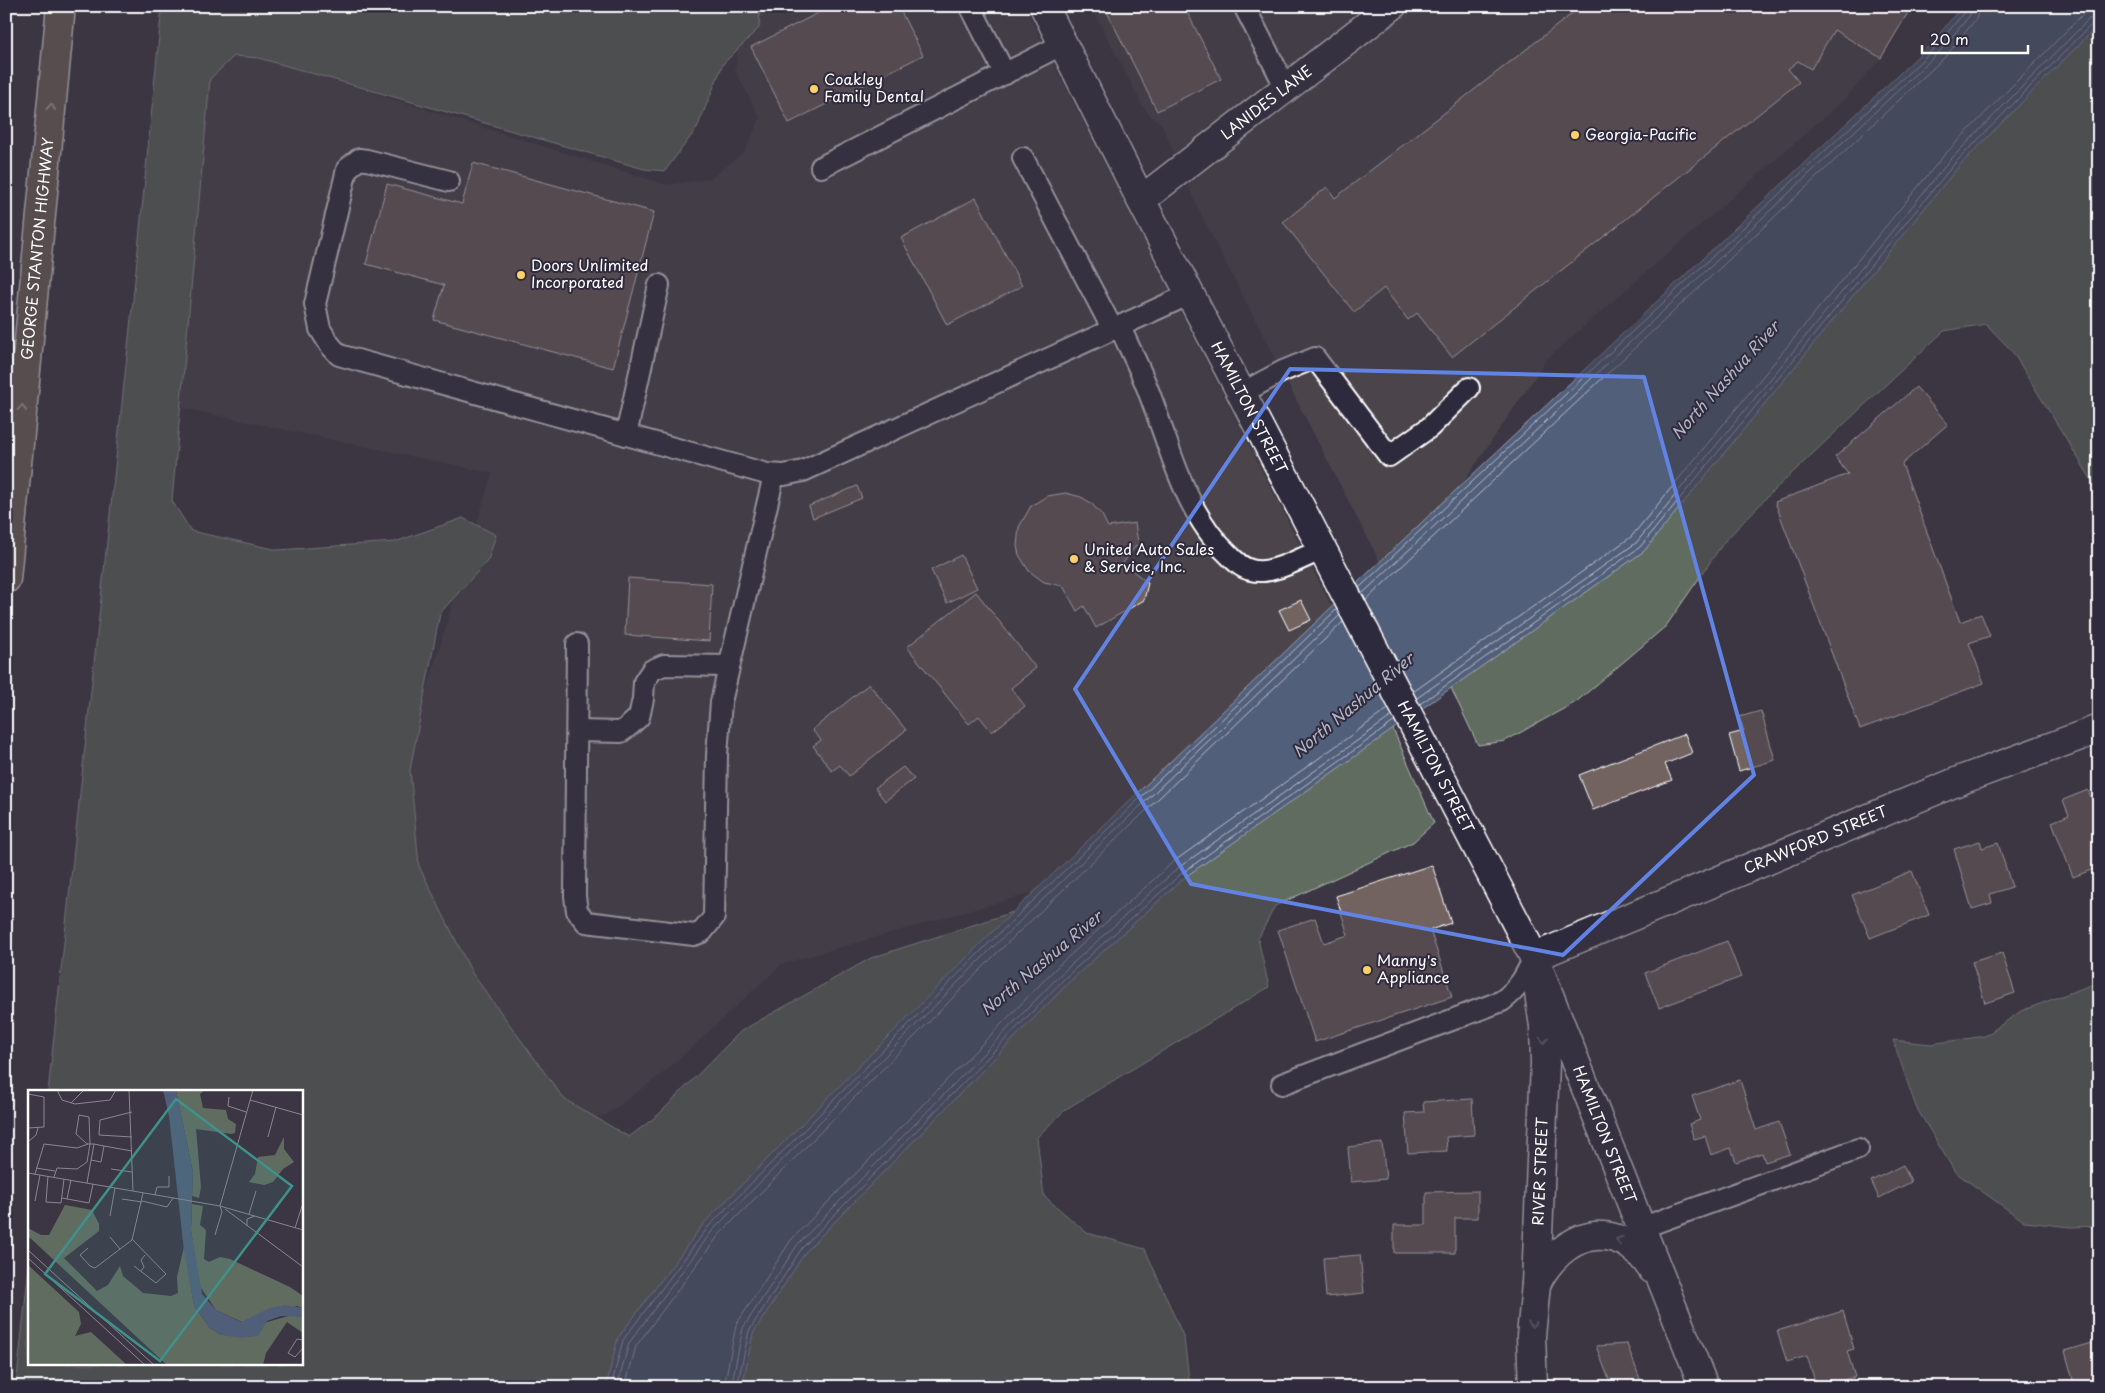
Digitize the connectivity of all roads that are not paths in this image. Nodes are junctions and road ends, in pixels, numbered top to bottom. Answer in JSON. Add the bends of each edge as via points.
{"nodes":[{"id":1,"x":61,"y":6,"type":"edge"},
{"id":2,"x":970,"y":6,"type":"edge"},
{"id":3,"x":1044,"y":6,"type":"edge"},
{"id":4,"x":1244,"y":6,"type":"edge"},
{"id":5,"x":1392,"y":6,"type":"edge"},
{"id":6,"x":1063,"y":44,"type":"junction"},
{"id":7,"x":1004,"y":74,"type":"junction"},
{"id":8,"x":1286,"y":88,"type":"junction"},
{"id":9,"x":1023,"y":158,"type":"dead end"},
{"id":10,"x":821,"y":167,"type":"dead end"},
{"id":11,"x":450,"y":181,"type":"dead end"},
{"id":12,"x":1141,"y":200,"type":"junction"},
{"id":13,"x":659,"y":285,"type":"dead end"},
{"id":14,"x":1190,"y":294,"type":"junction"},
{"id":15,"x":1117,"y":329,"type":"junction"},
{"id":16,"x":1469,"y":388,"type":"dead end"},
{"id":17,"x":1242,"y":393,"type":"junction"},
{"id":18,"x":626,"y":435,"type":"junction"},
{"id":19,"x":774,"y":474,"type":"junction"},
{"id":20,"x":1322,"y":549,"type":"junction"},
{"id":21,"x":6,"y":579,"type":"edge"},
{"id":22,"x":577,"y":644,"type":"dead end"},
{"id":23,"x":729,"y":666,"type":"junction"},
{"id":24,"x":2099,"y":729,"type":"edge"},
{"id":25,"x":576,"y":731,"type":"junction"},
{"id":26,"x":1534,"y":957,"type":"junction"},
{"id":27,"x":1282,"y":1084,"type":"dead end"},
{"id":28,"x":1858,"y":1149,"type":"dead end"},
{"id":29,"x":1641,"y":1228,"type":"junction"},
{"id":30,"x":1536,"y":1284,"type":"junction"},
{"id":31,"x":1664,"y":1286,"type":"junction"},
{"id":32,"x":1533,"y":1387,"type":"edge"},
{"id":33,"x":1704,"y":1387,"type":"edge"}],
"edges":[{"from":21,"to":1,"type":"highway","name":"GEORGE STANTON HIGHWAY","one_way":true},
{"from":2,"to":7,"type":"lane"},
{"from":3,"to":6,"type":"main road","name":"HAMILTON STREET"},
{"from":4,"to":8,"type":"lane"},
{"from":5,"to":8,"type":"main road","name":"LANIDES LANE"},
{"from":6,"to":7,"type":"lane"},
{"from":6,"to":12,"type":"main road","name":"HAMILTON STREET"},
{"from":7,"to":10,"type":"lane"},
{"from":8,"to":12,"type":"main road","name":"LANIDES LANE"},
{"from":9,"to":15,"type":"lane"},
{"from":11,"to":18,"type":"lane","via":[[359,159],[347,170],[315,304],[320,328],[330,345],[339,355],[350,359]]},
{"from":12,"to":14,"type":"main road","name":"HAMILTON STREET"},
{"from":13,"to":18,"type":"lane"},
{"from":14,"to":15,"type":"lane"},
{"from":14,"to":17,"type":"main road","name":"HAMILTON STREET"},
{"from":15,"to":19,"type":"lane","via":[[803,471]]},
{"from":15,"to":20,"type":"lane","via":[[1147,387],[1190,502],[1221,548],[1241,567],[1268,572]]},
{"from":16,"to":17,"type":"lane","via":[[1430,427],[1389,456],[1315,358],[1283,370]]},
{"from":17,"to":20,"type":"main road","name":"HAMILTON STREET"},
{"from":18,"to":19,"type":"lane"},
{"from":19,"to":23,"type":"lane"},
{"from":20,"to":26,"type":"main road","name":"HAMILTON STREET"},
{"from":22,"to":25,"type":"lane"},
{"from":23,"to":25,"type":"lane","via":[[664,665],[652,670],[644,682],[639,717],[630,726],[621,732]]},
{"from":23,"to":25,"type":"lane","via":[[717,755],[714,917],[702,932],[694,935],[586,922],[577,911],[574,896]]},
{"from":24,"to":26,"type":"main road","name":"CRAWFORD STREET","via":[[1961,780]]},
{"from":26,"to":27,"type":"lane","via":[[1517,990],[1502,1001]]},
{"from":26,"to":29,"type":"main road","name":"HAMILTON STREET"},
{"from":26,"to":30,"type":"main road","name":"RIVER STREET","one_way":true,"via":[[1544,1026]]},
{"from":28,"to":29,"type":"lane"},
{"from":29,"to":31,"type":"main road","name":"HAMILTON STREET"},
{"from":31,"to":30,"type":"main road","one_way":true,"via":[[1635,1249],[1624,1240],[1605,1235],[1572,1242],[1543,1270]]},
{"from":30,"to":32,"type":"main road","name":"RIVER STREET","one_way":true,"via":[[1531,1336]]},
{"from":31,"to":33,"type":"main road","name":"HAMILTON STREET"}]}
